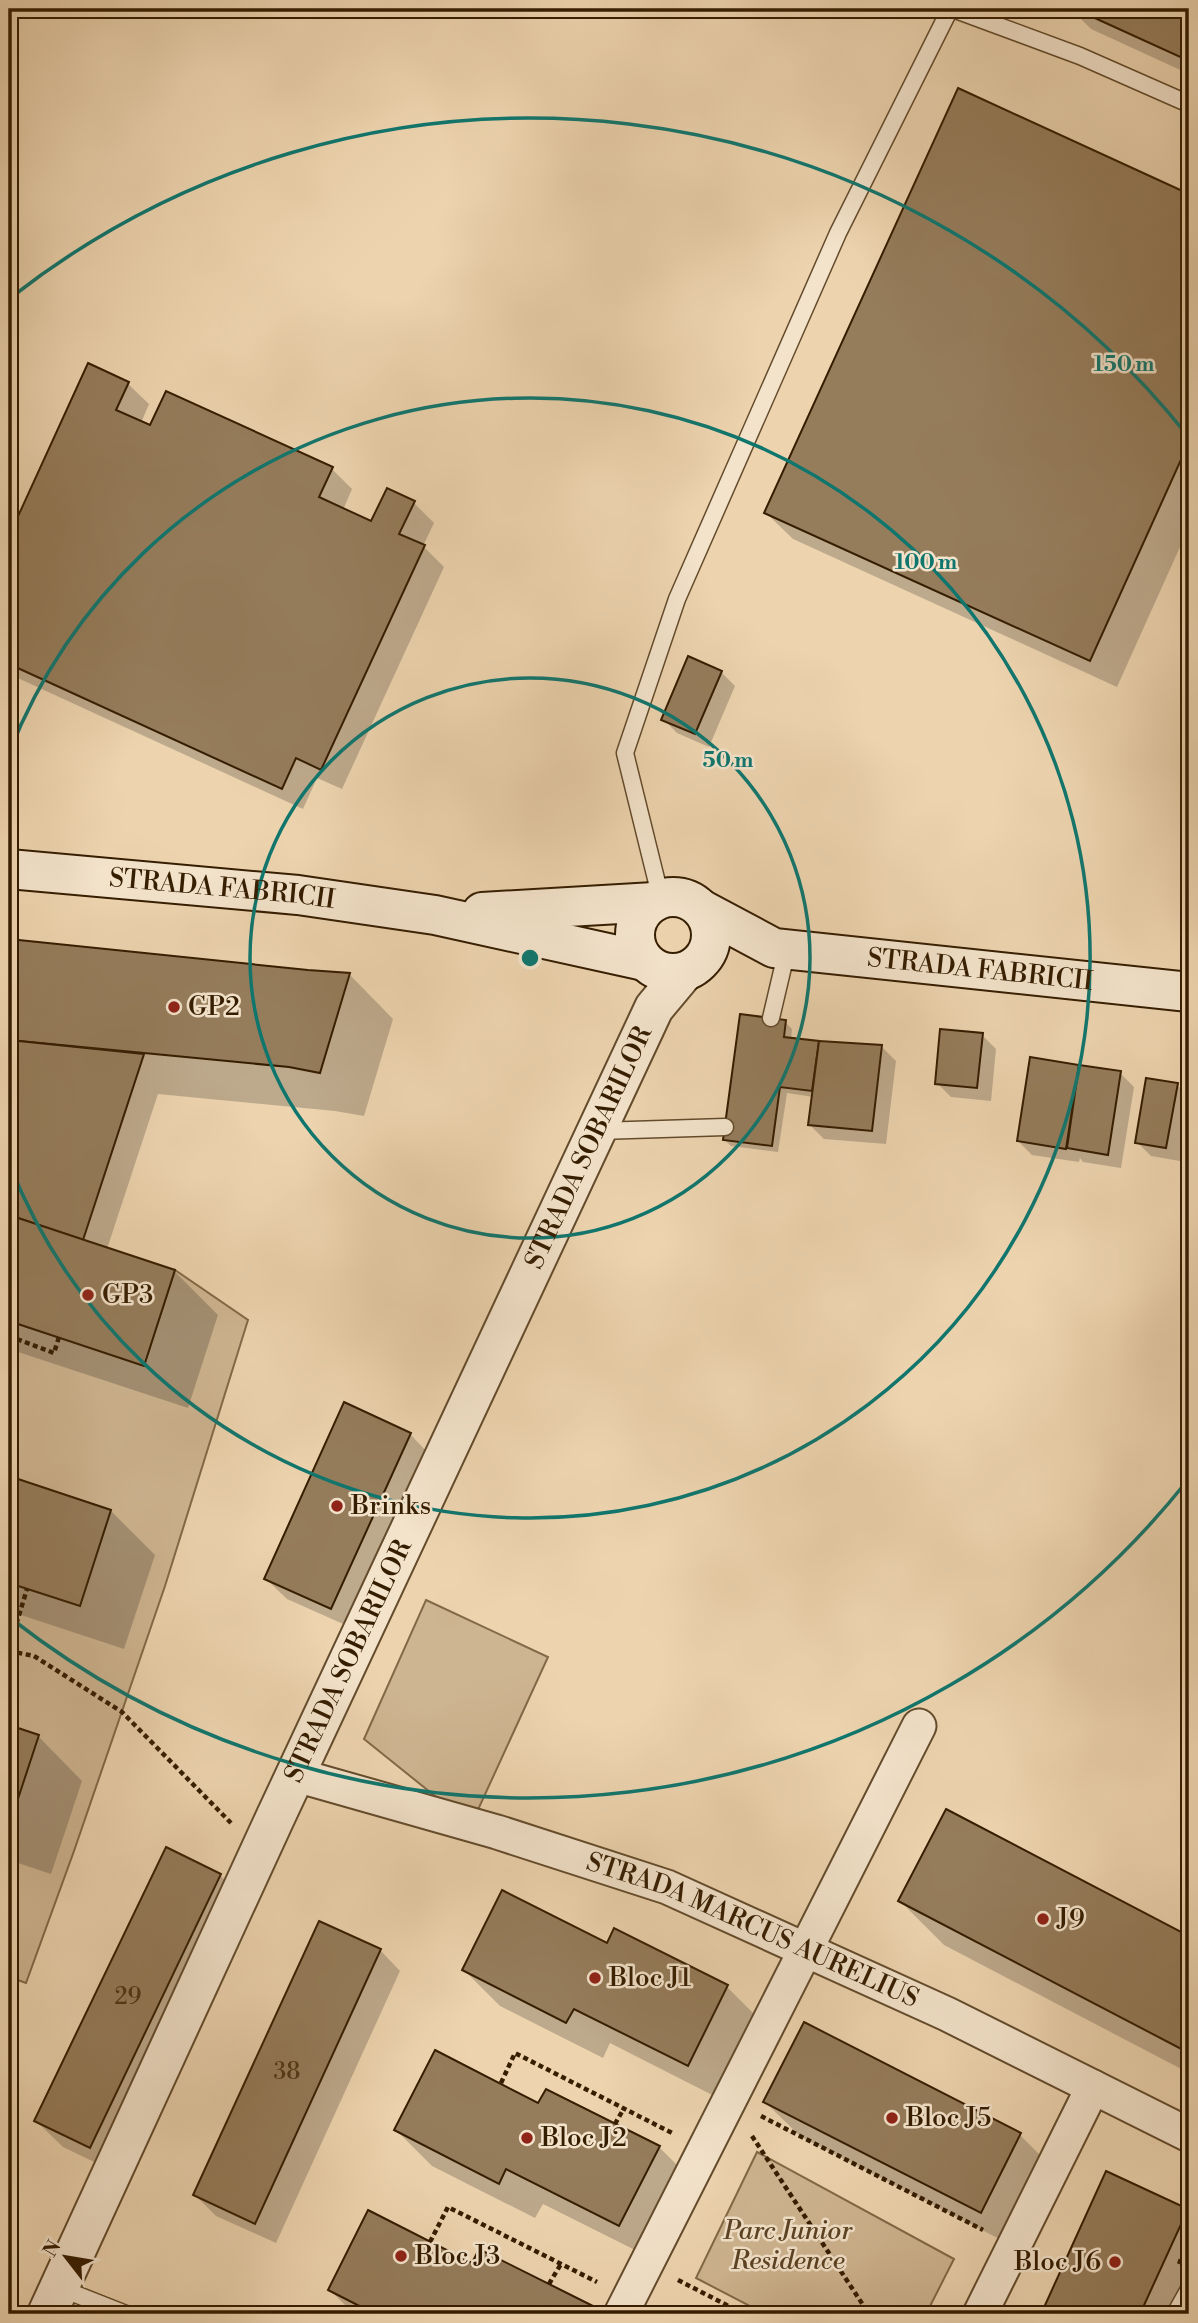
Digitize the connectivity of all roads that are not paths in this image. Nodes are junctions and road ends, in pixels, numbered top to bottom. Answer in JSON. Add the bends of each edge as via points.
{"nodes":[{"id":1,"x":951,"y":9,"type":"edge"},
{"id":2,"x":1189,"y":104,"type":"edge"},
{"id":3,"x":9,"y":869,"type":"edge"},
{"id":4,"x":658,"y":900,"type":"junction"},
{"id":5,"x":701,"y":909,"type":"junction"},
{"id":6,"x":435,"y":915,"type":"junction"},
{"id":7,"x":780,"y":949,"type":"junction"},
{"id":8,"x":670,"y":968,"type":"junction"},
{"id":9,"x":1189,"y":992,"type":"edge"},
{"id":10,"x":771,"y":1018,"type":"dead end"},
{"id":11,"x":725,"y":1128,"type":"dead end"},
{"id":12,"x":596,"y":1131,"type":"junction"},
{"id":13,"x":919,"y":1726,"type":"dead end"},
{"id":14,"x":296,"y":1775,"type":"junction"},
{"id":15,"x":805,"y":1949,"type":"junction"},
{"id":16,"x":1093,"y":2087,"type":"junction"},
{"id":17,"x":1189,"y":2135,"type":"edge"},
{"id":18,"x":1189,"y":2289,"type":"edge"},
{"id":19,"x":53,"y":2301,"type":"edge"},
{"id":20,"x":625,"y":2306,"type":"edge"},
{"id":21,"x":126,"y":2314,"type":"edge"},
{"id":22,"x":980,"y":2314,"type":"edge"},
{"id":23,"x":1175,"y":2314,"type":"edge"}],
"edges":[{"from":1,"to":2,"type":"lane","via":[[1080,56]]},
{"from":1,"to":4,"type":"lane","via":[[838,233],[677,599],[625,752]]},
{"from":3,"to":6,"type":"main road","name":"STRADA FABRICII","via":[[298,895]]},
{"from":4,"to":5,"type":"main road","via":[[682,898]]},
{"from":4,"to":6,"type":"main road","name":"STRADA FABRICII"},
{"from":4,"to":8,"type":"main road","via":[[644,911],[634,936],[637,950]]},
{"from":5,"to":7,"type":"main road","name":"STRADA FABRICII"},
{"from":5,"to":8,"type":"main road","via":[[708,920],[710,946],[704,957]]},
{"from":6,"to":8,"type":"main road","name":"STRADA FABRICII"},
{"from":7,"to":8,"type":"main road","name":"STRADA FABRICII"},
{"from":7,"to":9,"type":"main road","name":"STRADA FABRICII"},
{"from":7,"to":10,"type":"lane"},
{"from":8,"to":12,"type":"main road","name":"STRADA SOBARILOR"},
{"from":11,"to":12,"type":"lane"},
{"from":12,"to":14,"type":"main road","name":"STRADA SOBARILOR"},
{"from":13,"to":15,"type":"street"},
{"from":14,"to":15,"type":"street","name":"STRADA MARCUS AURELIUS","via":[[497,1832],[667,1887]]},
{"from":14,"to":19,"type":"main road","name":"STRADA SOBARILOR"},
{"from":15,"to":16,"type":"street","name":"STRADA MARCUS AURELIUS"},
{"from":15,"to":20,"type":"street"},
{"from":16,"to":17,"type":"street","name":"STRADA MARCUS AURELIUS"},
{"from":16,"to":22,"type":"street"},
{"from":18,"to":23,"type":"lane"},
{"from":19,"to":21,"type":"lane"}]}
